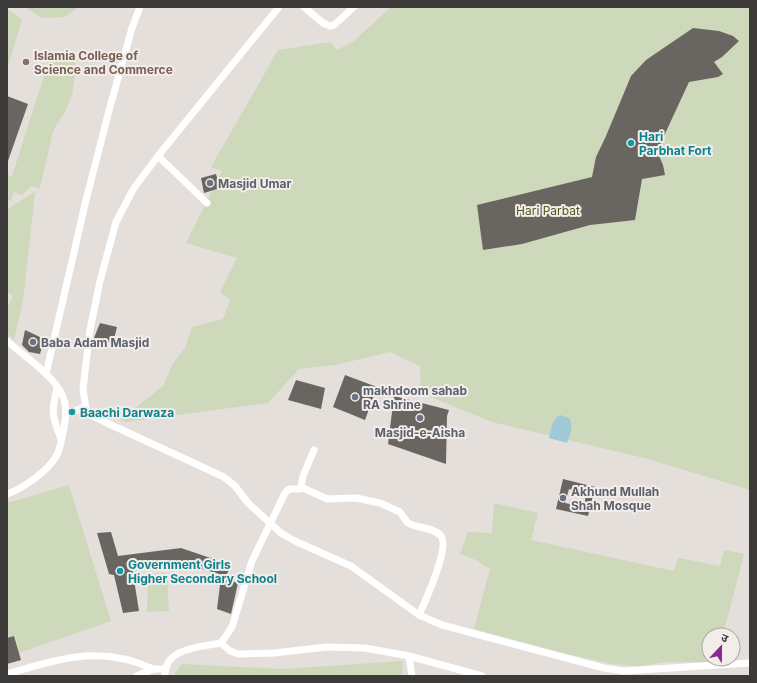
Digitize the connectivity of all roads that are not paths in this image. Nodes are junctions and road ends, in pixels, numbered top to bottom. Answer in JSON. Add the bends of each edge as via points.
{"nodes":[{"id":1,"x":140,"y":7,"type":"edge"},
{"id":2,"x":279,"y":7,"type":"edge"},
{"id":3,"x":304,"y":7,"type":"edge"},
{"id":4,"x":354,"y":7,"type":"edge"},
{"id":5,"x":158,"y":156,"type":"junction"},
{"id":6,"x":206,"y":203,"type":"dead end"},
{"id":7,"x":7,"y":341,"type":"edge"},
{"id":8,"x":46,"y":374,"type":"junction"},
{"id":9,"x":57,"y":388,"type":"junction"},
{"id":10,"x":85,"y":407,"type":"junction"},
{"id":11,"x":70,"y":412,"type":"junction"},
{"id":12,"x":62,"y":439,"type":"junction"},
{"id":13,"x":314,"y":450,"type":"dead end"},
{"id":14,"x":301,"y":487,"type":"junction"},
{"id":15,"x":7,"y":494,"type":"edge"},
{"id":16,"x":270,"y":524,"type":"junction"},
{"id":17,"x":419,"y":615,"type":"junction"},
{"id":18,"x":221,"y":643,"type":"junction"},
{"id":19,"x":409,"y":656,"type":"junction"},
{"id":20,"x":750,"y":663,"type":"edge"},
{"id":21,"x":153,"y":669,"type":"junction"},
{"id":22,"x":24,"y":673,"type":"edge"},
{"id":23,"x":165,"y":673,"type":"edge"},
{"id":24,"x":7,"y":674,"type":"edge"},
{"id":25,"x":136,"y":676,"type":"edge"},
{"id":26,"x":412,"y":676,"type":"edge"},
{"id":27,"x":482,"y":676,"type":"edge"}],
"edges":[{"from":1,"to":8,"type":"street","via":[[132,28],[86,200]]},
{"from":2,"to":5,"type":"street"},
{"from":3,"to":4,"type":"street","via":[[330,26]]},
{"from":5,"to":6,"type":"street"},
{"from":5,"to":10,"type":"street","via":[[134,188],[116,222],[90,330],[82,389]]},
{"from":7,"to":8,"type":"street"},
{"from":8,"to":9,"type":"street"},
{"from":9,"to":11,"type":"street"},
{"from":9,"to":12,"type":"street","via":[[53,418]]},
{"from":10,"to":11,"type":"street"},
{"from":10,"to":16,"type":"street","via":[[93,416],[224,477]]},
{"from":11,"to":12,"type":"street"},
{"from":12,"to":15,"type":"street","via":[[57,454],[40,474]]},
{"from":13,"to":14,"type":"street"},
{"from":14,"to":16,"type":"street","via":[[287,491]]},
{"from":14,"to":17,"type":"street","via":[[327,499],[356,498],[380,503],[400,512],[410,524],[432,530],[441,536],[444,541],[443,550]]},
{"from":16,"to":17,"type":"street","via":[[295,541],[351,566]]},
{"from":16,"to":18,"type":"street","via":[[252,561],[232,627]]},
{"from":17,"to":20,"type":"street","via":[[442,624],[604,668],[624,671]]},
{"from":18,"to":19,"type":"street","via":[[238,654],[344,647]]},
{"from":18,"to":23,"type":"street","via":[[179,652],[168,661]]},
{"from":19,"to":26,"type":"street"},
{"from":19,"to":27,"type":"street"},
{"from":21,"to":22,"type":"street","via":[[125,658],[101,655],[70,658]]},
{"from":21,"to":23,"type":"street"},
{"from":21,"to":25,"type":"street"},
{"from":22,"to":24,"type":"street"}]}
